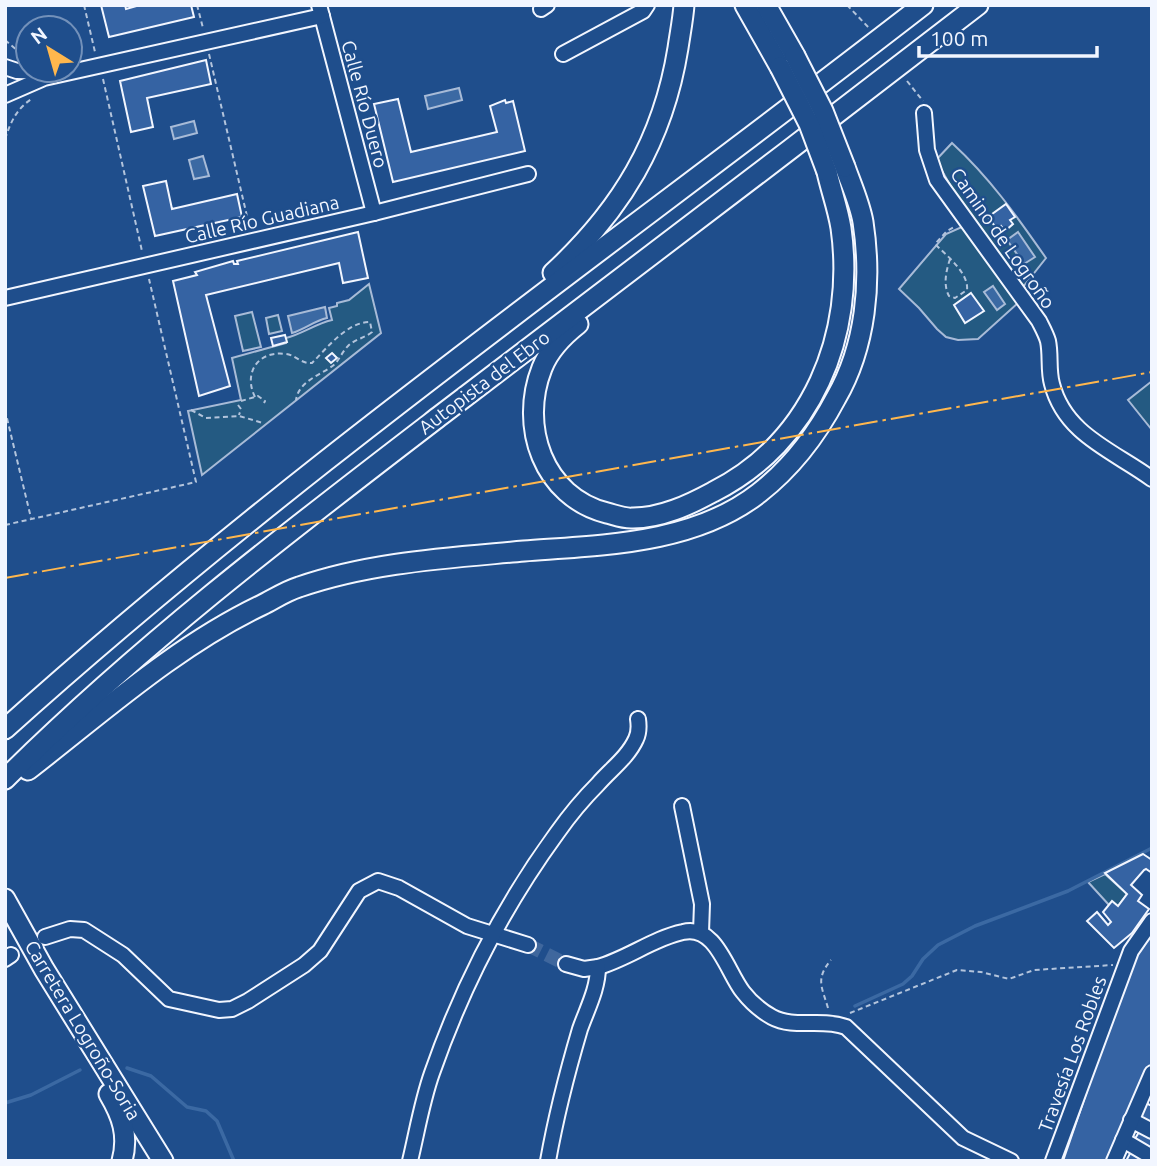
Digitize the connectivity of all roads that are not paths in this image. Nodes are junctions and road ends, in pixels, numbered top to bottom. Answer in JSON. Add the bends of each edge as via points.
{"nodes":[{"id":1,"x":647,"y":5,"type":"edge"},
{"id":2,"x":684,"y":5,"type":"edge"},
{"id":3,"x":745,"y":5,"type":"edge"},
{"id":4,"x":766,"y":5,"type":"edge"},
{"id":5,"x":923,"y":5,"type":"edge"},
{"id":6,"x":978,"y":5,"type":"edge"},
{"id":7,"x":321,"y":11,"type":"edge"},
{"id":8,"x":563,"y":54,"type":"dead end"},
{"id":9,"x":787,"y":61,"type":"junction"},
{"id":10,"x":84,"y":70,"type":"edge"},
{"id":11,"x":99,"y":71,"type":"junction"},
{"id":12,"x":905,"y":73,"type":"junction"},
{"id":13,"x":5,"y":95,"type":"edge"},
{"id":14,"x":923,"y":113,"type":"road end"},
{"id":15,"x":836,"y":169,"type":"junction"},
{"id":16,"x":528,"y":174,"type":"dead end"},
{"id":17,"x":374,"y":213,"type":"junction"},
{"id":18,"x":5,"y":298,"type":"edge"},
{"id":19,"x":1152,"y":479,"type":"edge"},
{"id":20,"x":162,"y":592,"type":"junction"},
{"id":21,"x":638,"y":719,"type":"dead end"},
{"id":22,"x":5,"y":729,"type":"edge"},
{"id":23,"x":5,"y":779,"type":"edge"},
{"id":24,"x":5,"y":788,"type":"edge"},
{"id":25,"x":682,"y":806,"type":"dead end"},
{"id":26,"x":5,"y":899,"type":"edge"},
{"id":27,"x":1152,"y":921,"type":"edge"},
{"id":28,"x":701,"y":932,"type":"junction"},
{"id":29,"x":492,"y":934,"type":"junction"},
{"id":30,"x":45,"y":937,"type":"dead end"},
{"id":31,"x":528,"y":945,"type":"tunnel mouth"},
{"id":32,"x":566,"y":964,"type":"tunnel mouth"},
{"id":33,"x":598,"y":967,"type":"junction"},
{"id":34,"x":44,"y":969,"type":"junction"},
{"id":35,"x":1152,"y":1073,"type":"edge"},
{"id":36,"x":1146,"y":1101,"type":"edge"},
{"id":37,"x":1131,"y":1120,"type":"junction"},
{"id":38,"x":1152,"y":1131,"type":"edge"},
{"id":39,"x":1123,"y":1140,"type":"junction"},
{"id":40,"x":1152,"y":1157,"type":"edge"},
{"id":41,"x":122,"y":1161,"type":"edge"},
{"id":42,"x":163,"y":1161,"type":"edge"},
{"id":43,"x":410,"y":1161,"type":"edge"},
{"id":44,"x":548,"y":1161,"type":"edge"},
{"id":45,"x":1011,"y":1161,"type":"edge"},
{"id":46,"x":1053,"y":1161,"type":"edge"},
{"id":47,"x":1114,"y":1161,"type":"edge"}],
"edges":[{"from":1,"to":8,"type":"street"},
{"from":2,"to":20,"type":"highway","via":[[672,85],[654,137],[632,181],[584,244],[539,285],[254,505]]},
{"from":3,"to":9,"type":"highway"},
{"from":4,"to":9,"type":"highway"},
{"from":5,"to":20,"type":"highway","name":"Autopista del Ebro","via":[[402,401]]},
{"from":6,"to":12,"type":"highway","name":"Autopista del Ebro"},
{"from":7,"to":11,"type":"street"},
{"from":7,"to":17,"type":"street","name":"Calle Río Duero"},
{"from":9,"to":15,"type":"highway","bridge":true,"via":[[809,124]]},
{"from":10,"to":11,"type":"street"},
{"from":11,"to":13,"type":"street","via":[[44,78]]},
{"from":12,"to":15,"type":"highway","via":[[566,333],[542,367],[532,424],[551,476],[569,495],[593,509],[631,519],[664,513],[737,480],[795,424],[820,385],[836,341],[842,296]]},
{"from":12,"to":23,"type":"highway","name":"Autopista del Ebro","via":[[410,438],[66,719]]},
{"from":14,"to":19,"type":"street","name":"Camino de Logroño","via":[[927,150],[937,180],[1048,340],[1049,373],[1059,404],[1103,449]]},
{"from":15,"to":24,"type":"highway","via":[[863,219],[864,319],[848,377],[824,421],[787,469],[757,495],[715,519],[666,535],[587,547],[377,566],[298,587],[228,621],[170,660]]},
{"from":16,"to":17,"type":"street","name":"Calle Río Guadiana"},
{"from":17,"to":18,"type":"street","name":"Calle Río Guadiana"},
{"from":20,"to":22,"type":"highway","name":"Autopista del Ebro"},
{"from":21,"to":29,"type":"street","via":[[636,740],[558,832]]},
{"from":25,"to":28,"type":"street","via":[[702,904]]},
{"from":26,"to":34,"type":"highway","name":"Carretera Logroño-Soria"},
{"from":27,"to":46,"type":"street","name":"Travesía Los Robles","via":[[1127,961]]},
{"from":28,"to":33,"type":"street","via":[[677,933]]},
{"from":28,"to":45,"type":"street","via":[[744,995],[773,1018],[846,1027],[963,1138]]},
{"from":29,"to":30,"type":"street","via":[[377,881],[359,891],[320,951],[304,965],[248,1001],[219,1010],[169,999],[123,955],[84,930]]},
{"from":29,"to":31,"type":"street"},
{"from":29,"to":43,"type":"street","via":[[463,991],[431,1075]]},
{"from":32,"to":33,"type":"street"},
{"from":33,"to":44,"type":"street"},
{"from":34,"to":41,"type":"highway","via":[[60,1012],[125,1128]]},
{"from":34,"to":42,"type":"highway","name":"Carretera Logroño-Soria"},
{"from":35,"to":36,"type":"street"},
{"from":36,"to":37,"type":"street"},
{"from":37,"to":38,"type":"street"},
{"from":37,"to":39,"type":"street"},
{"from":39,"to":40,"type":"street"},
{"from":39,"to":47,"type":"street"}]}
